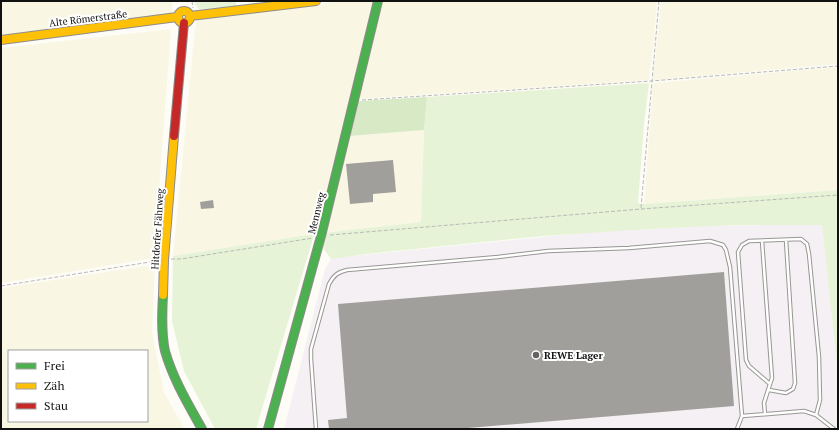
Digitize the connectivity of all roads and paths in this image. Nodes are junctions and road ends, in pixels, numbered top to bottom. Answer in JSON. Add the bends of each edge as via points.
{"nodes":[{"id":1,"x":184,"y":1,"type":"edge"},
{"id":2,"x":316,"y":1,"type":"edge"},
{"id":3,"x":378,"y":1,"type":"edge"},
{"id":4,"x":659,"y":1,"type":"edge"},
{"id":5,"x":184,"y":10,"type":"junction"},
{"id":6,"x":190,"y":16,"type":"junction"},
{"id":7,"x":180,"y":20,"type":"junction"},
{"id":8,"x":1,"y":40,"type":"edge"},
{"id":9,"x":838,"y":66,"type":"edge"},
{"id":10,"x":651,"y":81,"type":"junction"},
{"id":11,"x":354,"y":100,"type":"junction"},
{"id":12,"x":838,"y":195,"type":"edge"},
{"id":13,"x":641,"y":209,"type":"junction"},
{"id":14,"x":321,"y":236,"type":"junction"},
{"id":15,"x":786,"y":240,"type":"junction"},
{"id":16,"x":762,"y":241,"type":"junction"},
{"id":17,"x":770,"y":384,"type":"junction"},
{"id":18,"x":768,"y":390,"type":"junction"},
{"id":19,"x":765,"y":414,"type":"junction"},
{"id":20,"x":816,"y":415,"type":"junction"},
{"id":21,"x":742,"y":416,"type":"junction"},
{"id":22,"x":202,"y":429,"type":"edge"},
{"id":23,"x":268,"y":429,"type":"edge"},
{"id":24,"x":316,"y":429,"type":"edge"},
{"id":25,"x":737,"y":429,"type":"edge"},
{"id":26,"x":834,"y":429,"type":"edge"}],
"edges":[{"from":1,"to":5,"type":"street"},
{"from":2,"to":6,"type":"street"},
{"from":3,"to":11,"type":"street","name":"Mennweg"},
{"from":4,"to":10,"type":"path"},
{"from":5,"to":6,"type":"street"},
{"from":5,"to":7,"type":"street","via":[[179,12]]},
{"from":6,"to":7,"type":"street","via":[[189,21]]},
{"from":7,"to":8,"type":"street","name":"Alte Römerstraße"},
{"from":7,"to":22,"type":"street","name":"Hitdorfer Fährweg","via":[[162,316],[165,349],[171,368]]},
{"from":9,"to":10,"type":"path"},
{"from":10,"to":11,"type":"path"},
{"from":10,"to":13,"type":"path"},
{"from":11,"to":14,"type":"street","name":"Mennweg"},
{"from":12,"to":13,"type":"path"},
{"from":13,"to":14,"type":"path"},
{"from":14,"to":23,"type":"street","name":"Mennweg"},
{"from":15,"to":16,"type":"lane"},
{"from":15,"to":18,"type":"lane","via":[[795,383],[786,393]]},
{"from":15,"to":20,"type":"lane","via":[[801,239],[809,248],[819,356],[820,400]]},
{"from":16,"to":17,"type":"lane","via":[[772,378]]},
{"from":16,"to":17,"type":"lane","via":[[745,242],[738,252],[746,360],[749,366]]},
{"from":17,"to":18,"type":"lane"},
{"from":18,"to":19,"type":"lane","via":[[764,403]]},
{"from":19,"to":20,"type":"lane","via":[[804,411]]},
{"from":19,"to":21,"type":"lane"},
{"from":20,"to":26,"type":"lane"},
{"from":21,"to":24,"type":"lane","via":[[728,256],[723,245],[710,242],[548,251],[339,272],[329,284],[311,349]]},
{"from":21,"to":25,"type":"lane"}]}
